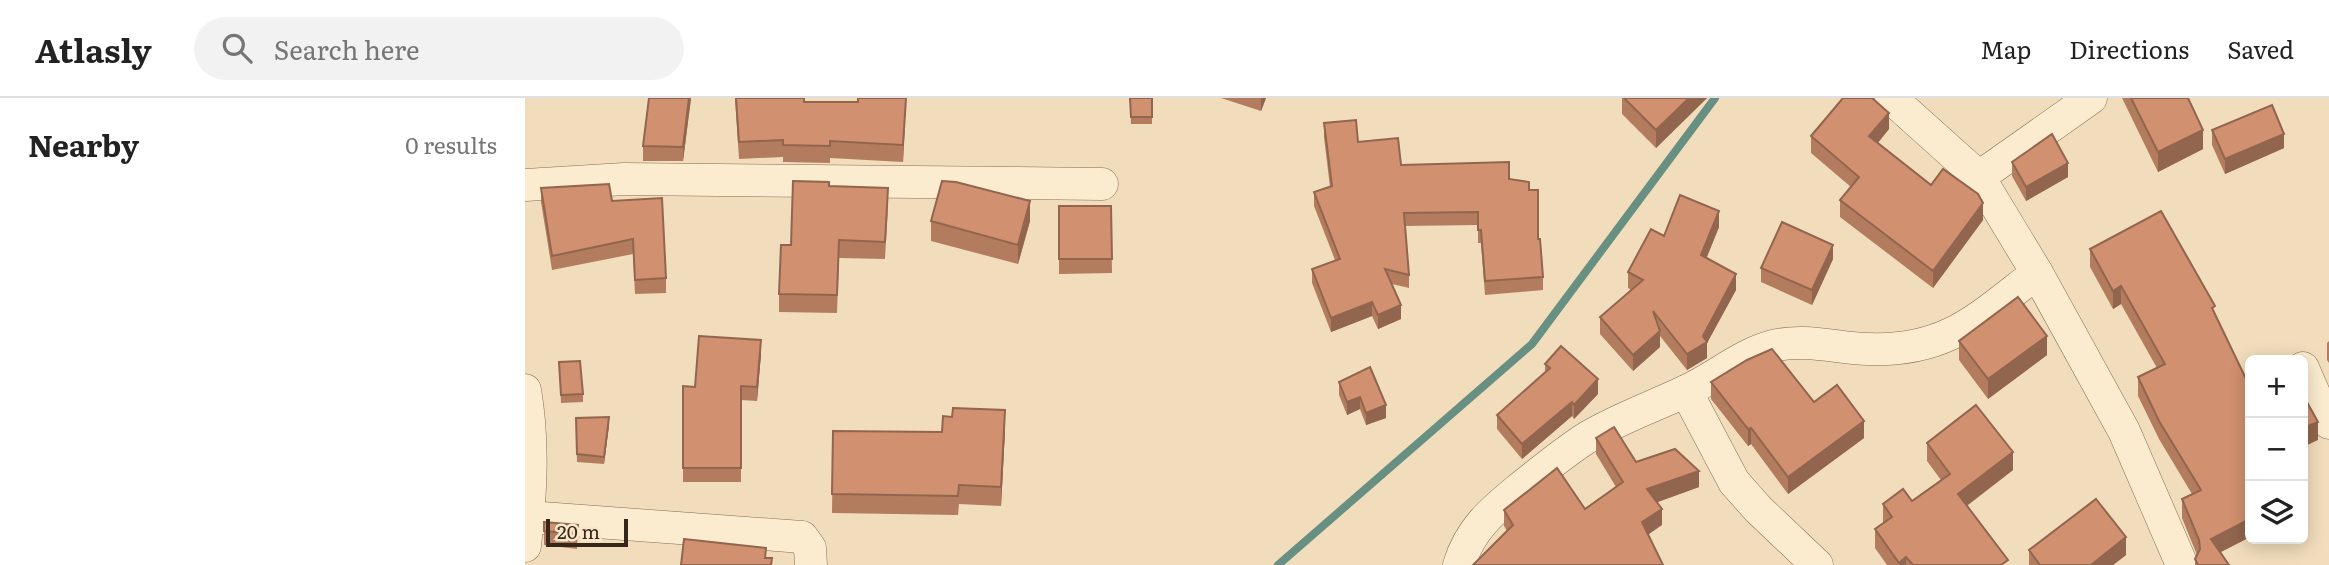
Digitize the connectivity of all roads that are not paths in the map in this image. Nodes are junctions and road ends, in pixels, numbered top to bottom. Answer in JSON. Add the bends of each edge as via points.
{"nodes":[{"id":1,"x":1891,"y":98,"type":"edge"},
{"id":2,"x":2091,"y":98,"type":"edge"},
{"id":3,"x":1979,"y":177,"type":"junction"},
{"id":4,"x":1102,"y":184,"type":"dead end"},
{"id":5,"x":525,"y":185,"type":"edge"},
{"id":6,"x":2037,"y":273,"type":"junction"},
{"id":7,"x":2308,"y":380,"type":"edge"},
{"id":8,"x":525,"y":390,"type":"edge"},
{"id":9,"x":1686,"y":391,"type":"junction"},
{"id":10,"x":2329,"y":423,"type":"edge"},
{"id":11,"x":526,"y":532,"type":"edge"},
{"id":12,"x":811,"y":565,"type":"edge"},
{"id":13,"x":1459,"y":565,"type":"edge"},
{"id":14,"x":1817,"y":565,"type":"edge"},
{"id":15,"x":2182,"y":565,"type":"edge"}],
"edges":[{"from":1,"to":3,"type":"street"},
{"from":2,"to":3,"type":"street"},
{"from":3,"to":6,"type":"street"},
{"from":4,"to":5,"type":"street","via":[[624,179]]},
{"from":6,"to":9,"type":"street","via":[[1945,338],[1917,347],[1778,345],[1752,352]]},
{"from":6,"to":15,"type":"street","via":[[2124,431]]},
{"from":7,"to":10,"type":"street"},
{"from":8,"to":11,"type":"street","via":[[531,489]]},
{"from":9,"to":13,"type":"street","via":[[1590,436],[1548,464],[1486,516]]},
{"from":9,"to":14,"type":"street","via":[[1734,482]]},
{"from":11,"to":12,"type":"street","via":[[803,537],[810,548]]}]}
